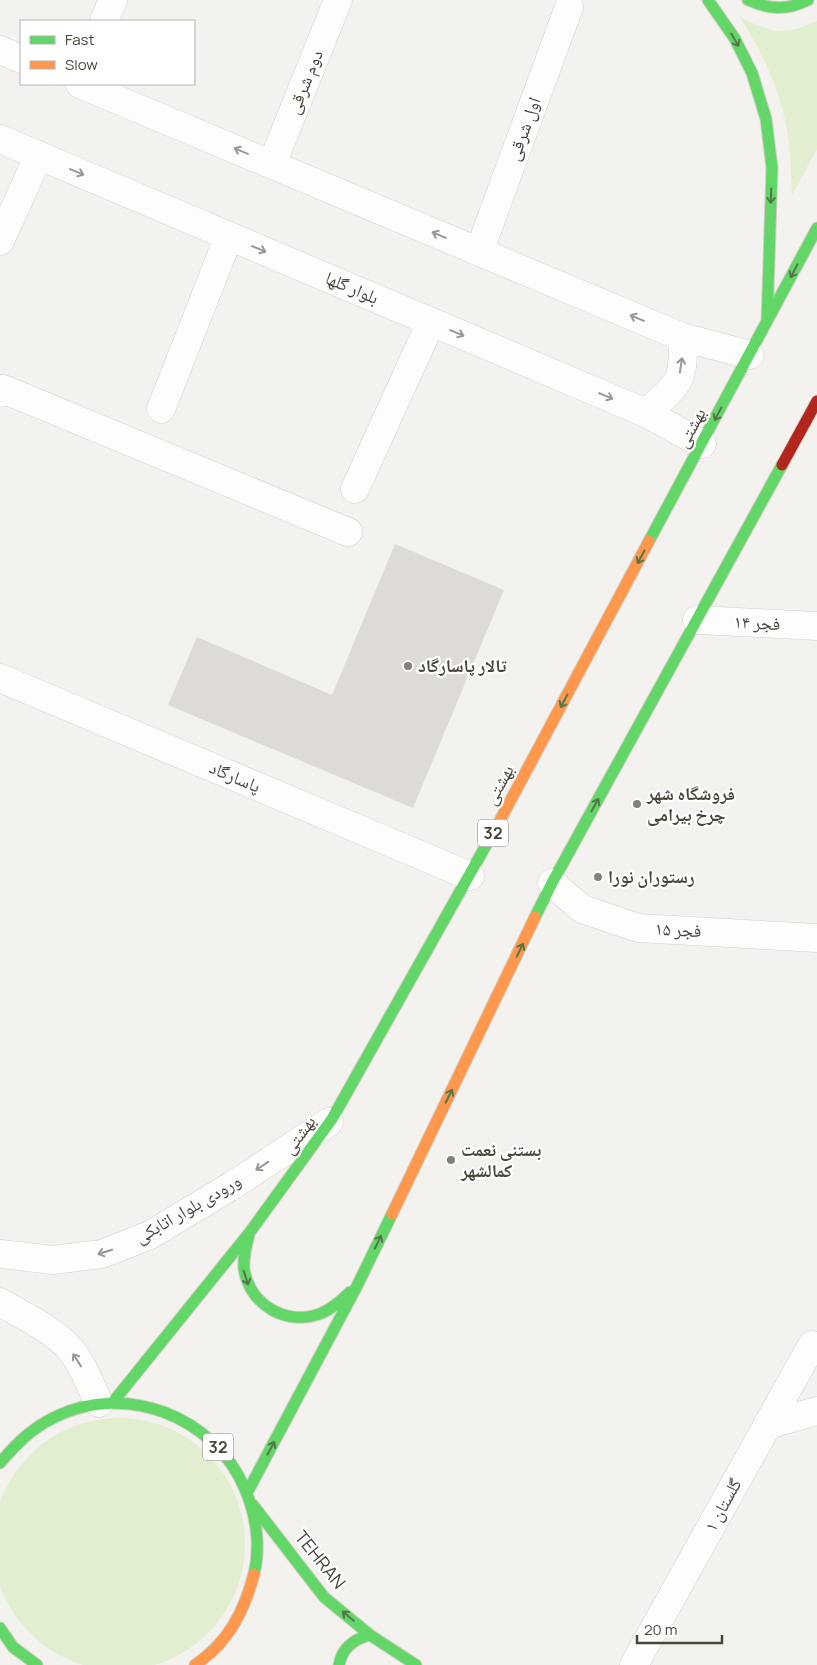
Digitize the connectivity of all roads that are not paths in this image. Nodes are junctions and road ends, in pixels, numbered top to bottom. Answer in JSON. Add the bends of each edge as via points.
{"nodes":[{"id":1,"x":113,"y":0,"type":"edge"},
{"id":2,"x":338,"y":0,"type":"edge"},
{"id":3,"x":708,"y":0,"type":"edge"},
{"id":4,"x":748,"y":0,"type":"edge"},
{"id":5,"x":808,"y":0,"type":"edge"},
{"id":6,"x":569,"y":6,"type":"dead end"},
{"id":7,"x":104,"y":20,"type":"edge"},
{"id":8,"x":0,"y":50,"type":"edge"},
{"id":9,"x":20,"y":59,"type":"edge"},
{"id":10,"x":82,"y":85,"type":"edge"},
{"id":11,"x":0,"y":139,"type":"edge"},
{"id":12,"x":39,"y":155,"type":"junction"},
{"id":13,"x":272,"y":164,"type":"junction"},
{"id":14,"x":817,"y":228,"type":"edge"},
{"id":15,"x":230,"y":236,"type":"junction"},
{"id":16,"x":0,"y":241,"type":"edge"},
{"id":17,"x":479,"y":252,"type":"junction"},
{"id":18,"x":767,"y":321,"type":"junction"},
{"id":19,"x":431,"y":322,"type":"junction"},
{"id":20,"x":682,"y":337,"type":"junction"},
{"id":21,"x":750,"y":355,"type":"junction"},
{"id":22,"x":0,"y":393,"type":"edge"},
{"id":23,"x":817,"y":401,"type":"edge"},
{"id":24,"x":161,"y":409,"type":"dead end"},
{"id":25,"x":646,"y":413,"type":"junction"},
{"id":26,"x":702,"y":444,"type":"junction"},
{"id":27,"x":356,"y":489,"type":"dead end"},
{"id":28,"x":348,"y":532,"type":"dead end"},
{"id":29,"x":697,"y":620,"type":"junction"},
{"id":30,"x":817,"y":626,"type":"edge"},
{"id":31,"x":0,"y":678,"type":"edge"},
{"id":32,"x":470,"y":876,"type":"junction"},
{"id":33,"x":552,"y":883,"type":"junction"},
{"id":34,"x":817,"y":938,"type":"edge"},
{"id":35,"x":332,"y":1119,"type":"junction"},
{"id":36,"x":250,"y":1232,"type":"junction"},
{"id":37,"x":0,"y":1254,"type":"edge"},
{"id":38,"x":357,"y":1286,"type":"junction"},
{"id":39,"x":0,"y":1302,"type":"edge"},
{"id":40,"x":812,"y":1345,"type":"dead end"},
{"id":41,"x":106,"y":1403,"type":"junction"},
{"id":42,"x":817,"y":1411,"type":"edge"},
{"id":43,"x":767,"y":1425,"type":"junction"},
{"id":44,"x":0,"y":1463,"type":"edge"},
{"id":45,"x":248,"y":1491,"type":"junction"},
{"id":46,"x":253,"y":1505,"type":"junction"},
{"id":47,"x":0,"y":1628,"type":"edge"},
{"id":48,"x":370,"y":1635,"type":"junction"},
{"id":49,"x":37,"y":1665,"type":"edge"},
{"id":50,"x":195,"y":1665,"type":"edge"},
{"id":51,"x":338,"y":1665,"type":"edge"},
{"id":52,"x":416,"y":1665,"type":"edge"},
{"id":53,"x":634,"y":1665,"type":"edge"}],
"edges":[{"from":1,"to":7,"type":"street"},
{"from":2,"to":13,"type":"street","name":"دوم شرقی"},
{"from":3,"to":18,"type":"main road","one_way":true,"via":[[735,39],[752,73],[766,119],[772,168]]},
{"from":4,"to":5,"type":"main road","via":[[766,8],[782,10]]},
{"from":6,"to":17,"type":"street","name":"اول شرقی"},
{"from":8,"to":9,"type":"street"},
{"from":13,"to":10,"type":"street","one_way":true},
{"from":11,"to":12,"type":"street","name":"بلوار گلها"},
{"from":12,"to":15,"type":"street","name":"بلوار گلها","one_way":true},
{"from":12,"to":16,"type":"street"},
{"from":17,"to":13,"type":"street","one_way":true},
{"from":14,"to":18,"type":"main road","name":"بهشتی","number":"32","one_way":true},
{"from":15,"to":19,"type":"street","name":"بلوار گلها","one_way":true},
{"from":15,"to":24,"type":"street"},
{"from":20,"to":17,"type":"street","one_way":true},
{"from":18,"to":21,"type":"main road","name":"بهشتی","number":"32"},
{"from":19,"to":25,"type":"street","name":"بلوار گلها","one_way":true},
{"from":19,"to":27,"type":"street"},
{"from":20,"to":21,"type":"street"},
{"from":25,"to":20,"type":"street","one_way":true,"via":[[679,378],[683,358]]},
{"from":21,"to":26,"type":"main road","name":"بهشتی","number":"32","one_way":true},
{"from":22,"to":28,"type":"street","via":[[3,389]]},
{"from":23,"to":29,"type":"main road"},
{"from":25,"to":26,"type":"street","name":"بلوار گلها"},
{"from":26,"to":32,"type":"main road","name":"بهشتی","number":"32","one_way":true},
{"from":29,"to":30,"type":"street","name":"فجر ۱۴"},
{"from":33,"to":29,"type":"main road","one_way":true},
{"from":31,"to":32,"type":"street","name":"پاسارگاد"},
{"from":32,"to":35,"type":"main road","name":"بهشتی","number":"32"},
{"from":33,"to":34,"type":"street","name":"فجر ۱۵","via":[[582,909],[638,928]]},
{"from":38,"to":33,"type":"main road","one_way":true},
{"from":35,"to":36,"type":"main road","name":"بهشتی","number":"32"},
{"from":35,"to":37,"type":"street","name":"ورودی بلوار اتابکی","one_way":true,"via":[[150,1235],[102,1254],[53,1260]]},
{"from":36,"to":38,"type":"main road","one_way":true,"via":[[244,1248],[243,1267],[258,1300],[272,1311],[302,1318],[317,1315],[331,1308]]},
{"from":36,"to":41,"type":"main road","name":"بهشتی","number":"32"},
{"from":45,"to":38,"type":"main road","one_way":true},
{"from":41,"to":39,"type":"street","one_way":true,"via":[[70,1349],[53,1334]]},
{"from":40,"to":43,"type":"street","name":"گلستان ۱"},
{"from":41,"to":44,"type":"main road","number":"32","via":[[65,1412],[35,1427],[9,1450]]},
{"from":41,"to":45,"type":"main road","number":"32","via":[[155,1408],[194,1426],[226,1454]]},
{"from":42,"to":43,"type":"street"},
{"from":43,"to":53,"type":"street","name":"گلستان ۱"},
{"from":45,"to":46,"type":"main road","number":"32"},
{"from":48,"to":46,"type":"main road","name":"TEHRAN","one_way":true,"via":[[324,1597]]},
{"from":46,"to":50,"type":"main road","number":"32","via":[[258,1540],[256,1574],[245,1607],[226,1637]]},
{"from":47,"to":49,"type":"main road","via":[[14,1647]]},
{"from":48,"to":51,"type":"main road","via":[[361,1636],[347,1646]]},
{"from":48,"to":52,"type":"main road","name":"TEHRAN"}]}
